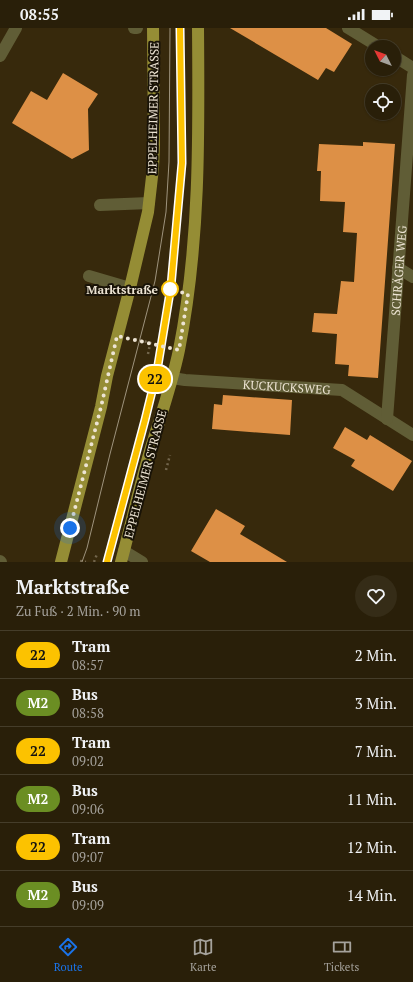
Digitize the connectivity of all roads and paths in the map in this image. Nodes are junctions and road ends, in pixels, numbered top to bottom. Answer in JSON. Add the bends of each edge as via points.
{"nodes":[{"id":1,"x":16,"y":28,"type":"edge"},
{"id":2,"x":153,"y":28,"type":"edge"},
{"id":3,"x":198,"y":28,"type":"edge"},
{"id":4,"x":348,"y":28,"type":"edge"},
{"id":5,"x":368,"y":40,"type":"edge"},
{"id":6,"x":0,"y":56,"type":"edge"},
{"id":7,"x":401,"y":60,"type":"edge"},
{"id":8,"x":413,"y":68,"type":"edge"},
{"id":9,"x":413,"y":75,"type":"edge"},
{"id":10,"x":149,"y":203,"type":"junction"},
{"id":11,"x":100,"y":205,"type":"dead end"},
{"id":12,"x":398,"y":268,"type":"junction"},
{"id":13,"x":89,"y":276,"type":"dead end"},
{"id":14,"x":413,"y":277,"type":"edge"},
{"id":15,"x":130,"y":288,"type":"junction"},
{"id":16,"x":117,"y":336,"type":"junction"},
{"id":17,"x":150,"y":344,"type":"junction"},
{"id":18,"x":179,"y":350,"type":"junction"},
{"id":19,"x":148,"y":354,"type":"dead end"},
{"id":20,"x":172,"y":378,"type":"junction"},
{"id":21,"x":387,"y":419,"type":"junction"},
{"id":22,"x":413,"y":435,"type":"edge"},
{"id":23,"x":97,"y":554,"type":"dead end"},
{"id":24,"x":123,"y":556,"type":"edge"},
{"id":25,"x":61,"y":562,"type":"edge"},
{"id":26,"x":94,"y":562,"type":"edge"},
{"id":27,"x":142,"y":562,"type":"edge"}],
"edges":[{"from":1,"to":6,"type":"street"},
{"from":2,"to":10,"type":"main road","name":"EPPELHEIMER STRASSE","via":[[154,144]]},
{"from":3,"to":18,"type":"main road","name":"EPPELHEIMER STRASSE","via":[[199,145],[195,225]]},
{"from":4,"to":5,"type":"street"},
{"from":7,"to":8,"type":"street"},
{"from":9,"to":12,"type":"street","name":"SCHRÄGER WEG"},
{"from":10,"to":11,"type":"street"},
{"from":10,"to":15,"type":"main road","name":"EPPELHEIMER STRASSE"},
{"from":12,"to":14,"type":"street"},
{"from":12,"to":21,"type":"street","name":"SCHRÄGER WEG"},
{"from":13,"to":15,"type":"street"},
{"from":15,"to":16,"type":"main road","name":"EPPELHEIMER STRASSE"},
{"from":16,"to":17,"type":"path"},
{"from":16,"to":25,"type":"main road","name":"EPPELHEIMER STRASSE"},
{"from":17,"to":18,"type":"path"},
{"from":17,"to":19,"type":"path"},
{"from":18,"to":20,"type":"main road","name":"EPPELHEIMER STRASSE"},
{"from":20,"to":21,"type":"street","name":"KUCKUCKSWEG","via":[[342,390]]},
{"from":20,"to":24,"type":"main road","name":"EPPELHEIMER STRASSE"},
{"from":21,"to":22,"type":"street","name":"KUCKUCKSWEG"},
{"from":23,"to":26,"type":"path"},
{"from":24,"to":27,"type":"street"}]}
